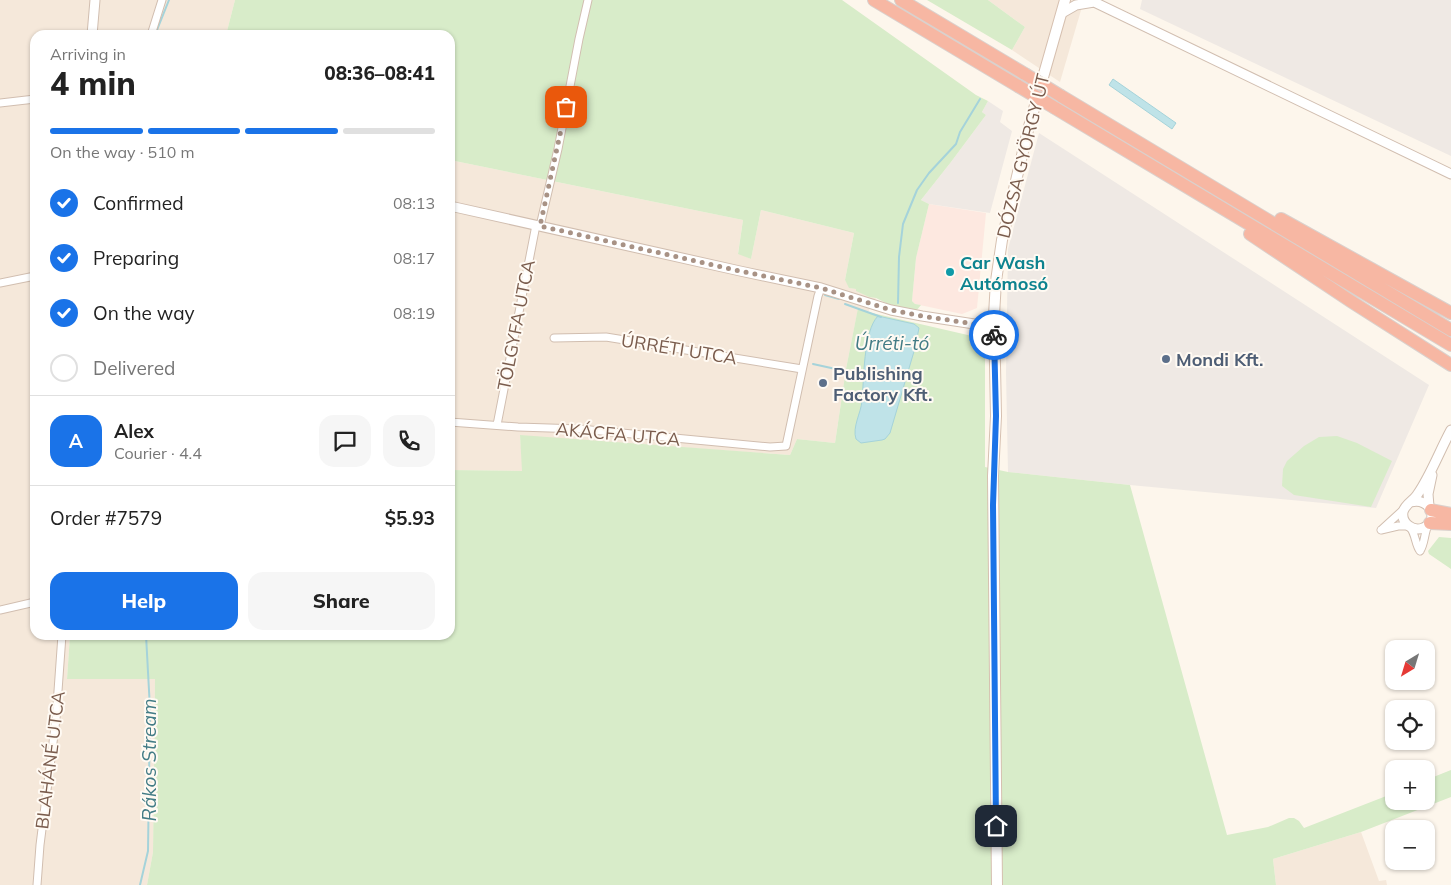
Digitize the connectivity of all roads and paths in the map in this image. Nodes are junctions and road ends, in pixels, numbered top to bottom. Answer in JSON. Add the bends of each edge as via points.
{"nodes":[{"id":1,"x":95,"y":0,"type":"edge"},
{"id":2,"x":162,"y":0,"type":"edge"},
{"id":3,"x":588,"y":0,"type":"edge"},
{"id":4,"x":874,"y":0,"type":"edge"},
{"id":5,"x":901,"y":0,"type":"edge"},
{"id":6,"x":1065,"y":0,"type":"edge"},
{"id":7,"x":1092,"y":1,"type":"edge"},
{"id":8,"x":1062,"y":13,"type":"junction"},
{"id":9,"x":92,"y":30,"type":"edge"},
{"id":10,"x":153,"y":30,"type":"edge"},
{"id":11,"x":30,"y":100,"type":"edge"},
{"id":12,"x":0,"y":103,"type":"edge"},
{"id":13,"x":1187,"y":172,"type":"junction"},
{"id":14,"x":1451,"y":174,"type":"edge"},
{"id":15,"x":1166,"y":175,"type":"junction"},
{"id":16,"x":455,"y":207,"type":"edge"},
{"id":17,"x":538,"y":225,"type":"junction"},
{"id":18,"x":30,"y":277,"type":"edge"},
{"id":19,"x":0,"y":283,"type":"edge"},
{"id":20,"x":821,"y":288,"type":"junction"},
{"id":21,"x":1451,"y":313,"type":"edge"},
{"id":22,"x":994,"y":327,"type":"junction"},
{"id":23,"x":1451,"y":330,"type":"edge"},
{"id":24,"x":554,"y":338,"type":"dead end"},
{"id":25,"x":1451,"y":345,"type":"edge"},
{"id":26,"x":1451,"y":365,"type":"edge"},
{"id":27,"x":802,"y":369,"type":"junction"},
{"id":28,"x":455,"y":422,"type":"edge"},
{"id":29,"x":497,"y":425,"type":"junction"},
{"id":30,"x":1451,"y":430,"type":"edge"},
{"id":31,"x":1437,"y":458,"type":"junction"},
{"id":32,"x":1411,"y":502,"type":"junction"},
{"id":33,"x":1404,"y":510,"type":"junction"},
{"id":34,"x":1451,"y":514,"type":"edge"},
{"id":35,"x":1429,"y":516,"type":"junction"},
{"id":36,"x":1451,"y":524,"type":"edge"},
{"id":37,"x":1409,"y":526,"type":"junction"},
{"id":38,"x":30,"y":603,"type":"edge"},
{"id":39,"x":0,"y":610,"type":"edge"},
{"id":40,"x":62,"y":640,"type":"edge"},
{"id":41,"x":37,"y":885,"type":"edge"},
{"id":42,"x":997,"y":885,"type":"edge"}],
"edges":[{"from":1,"to":9,"type":"street"},
{"from":2,"to":10,"type":"street"},
{"from":3,"to":17,"type":"street","name":"TÖLGYFA UTCA","via":[[558,149]]},
{"from":4,"to":15,"type":"highway","bridge":true},
{"from":5,"to":13,"type":"highway","bridge":true},
{"from":6,"to":8,"type":"main road","name":"DÓZSA GYÖRGY ÚT"},
{"from":7,"to":8,"type":"street","via":[[1076,4]]},
{"from":7,"to":14,"type":"street"},
{"from":8,"to":22,"type":"main road","name":"DÓZSA GYÖRGY ÚT","via":[[1028,130],[1002,240]]},
{"from":11,"to":12,"type":"street"},
{"from":13,"to":21,"type":"highway","via":[[1224,188]]},
{"from":13,"to":23,"type":"highway"},
{"from":15,"to":25,"type":"highway"},
{"from":15,"to":26,"type":"highway","via":[[1221,216]]},
{"from":16,"to":17,"type":"street"},
{"from":17,"to":20,"type":"street"},
{"from":17,"to":29,"type":"street","name":"TÖLGYFA UTCA"},
{"from":18,"to":19,"type":"street"},
{"from":20,"to":22,"type":"street","via":[[891,310]]},
{"from":20,"to":27,"type":"street"},
{"from":22,"to":42,"type":"main road","name":"DÓZSA GYÖRGY ÚT"},
{"from":24,"to":27,"type":"street","name":"ÚRRÉTI UTCA","via":[[606,337]]},
{"from":27,"to":29,"type":"street","name":"AKÁCFA UTCA","via":[[786,446]]},
{"from":28,"to":29,"type":"street","name":"AKÁCFA UTCA"},
{"from":30,"to":31,"type":"street"},
{"from":31,"to":32,"type":"street"},
{"from":31,"to":35,"type":"street","via":[[1428,494]]},
{"from":32,"to":33,"type":"street"},
{"from":32,"to":35,"type":"street","via":[[1421,501]]},
{"from":33,"to":37,"type":"street","via":[[1403,518]]},
{"from":33,"to":37,"type":"street","via":[[1381,530]]},
{"from":34,"to":35,"type":"highway"},
{"from":35,"to":36,"type":"highway"},
{"from":35,"to":37,"type":"street","via":[[1418,529]]},
{"from":35,"to":37,"type":"street","via":[[1420,551]]},
{"from":38,"to":39,"type":"street"},
{"from":40,"to":41,"type":"street","name":"BLAHÁNÉ UTCA"}]}
